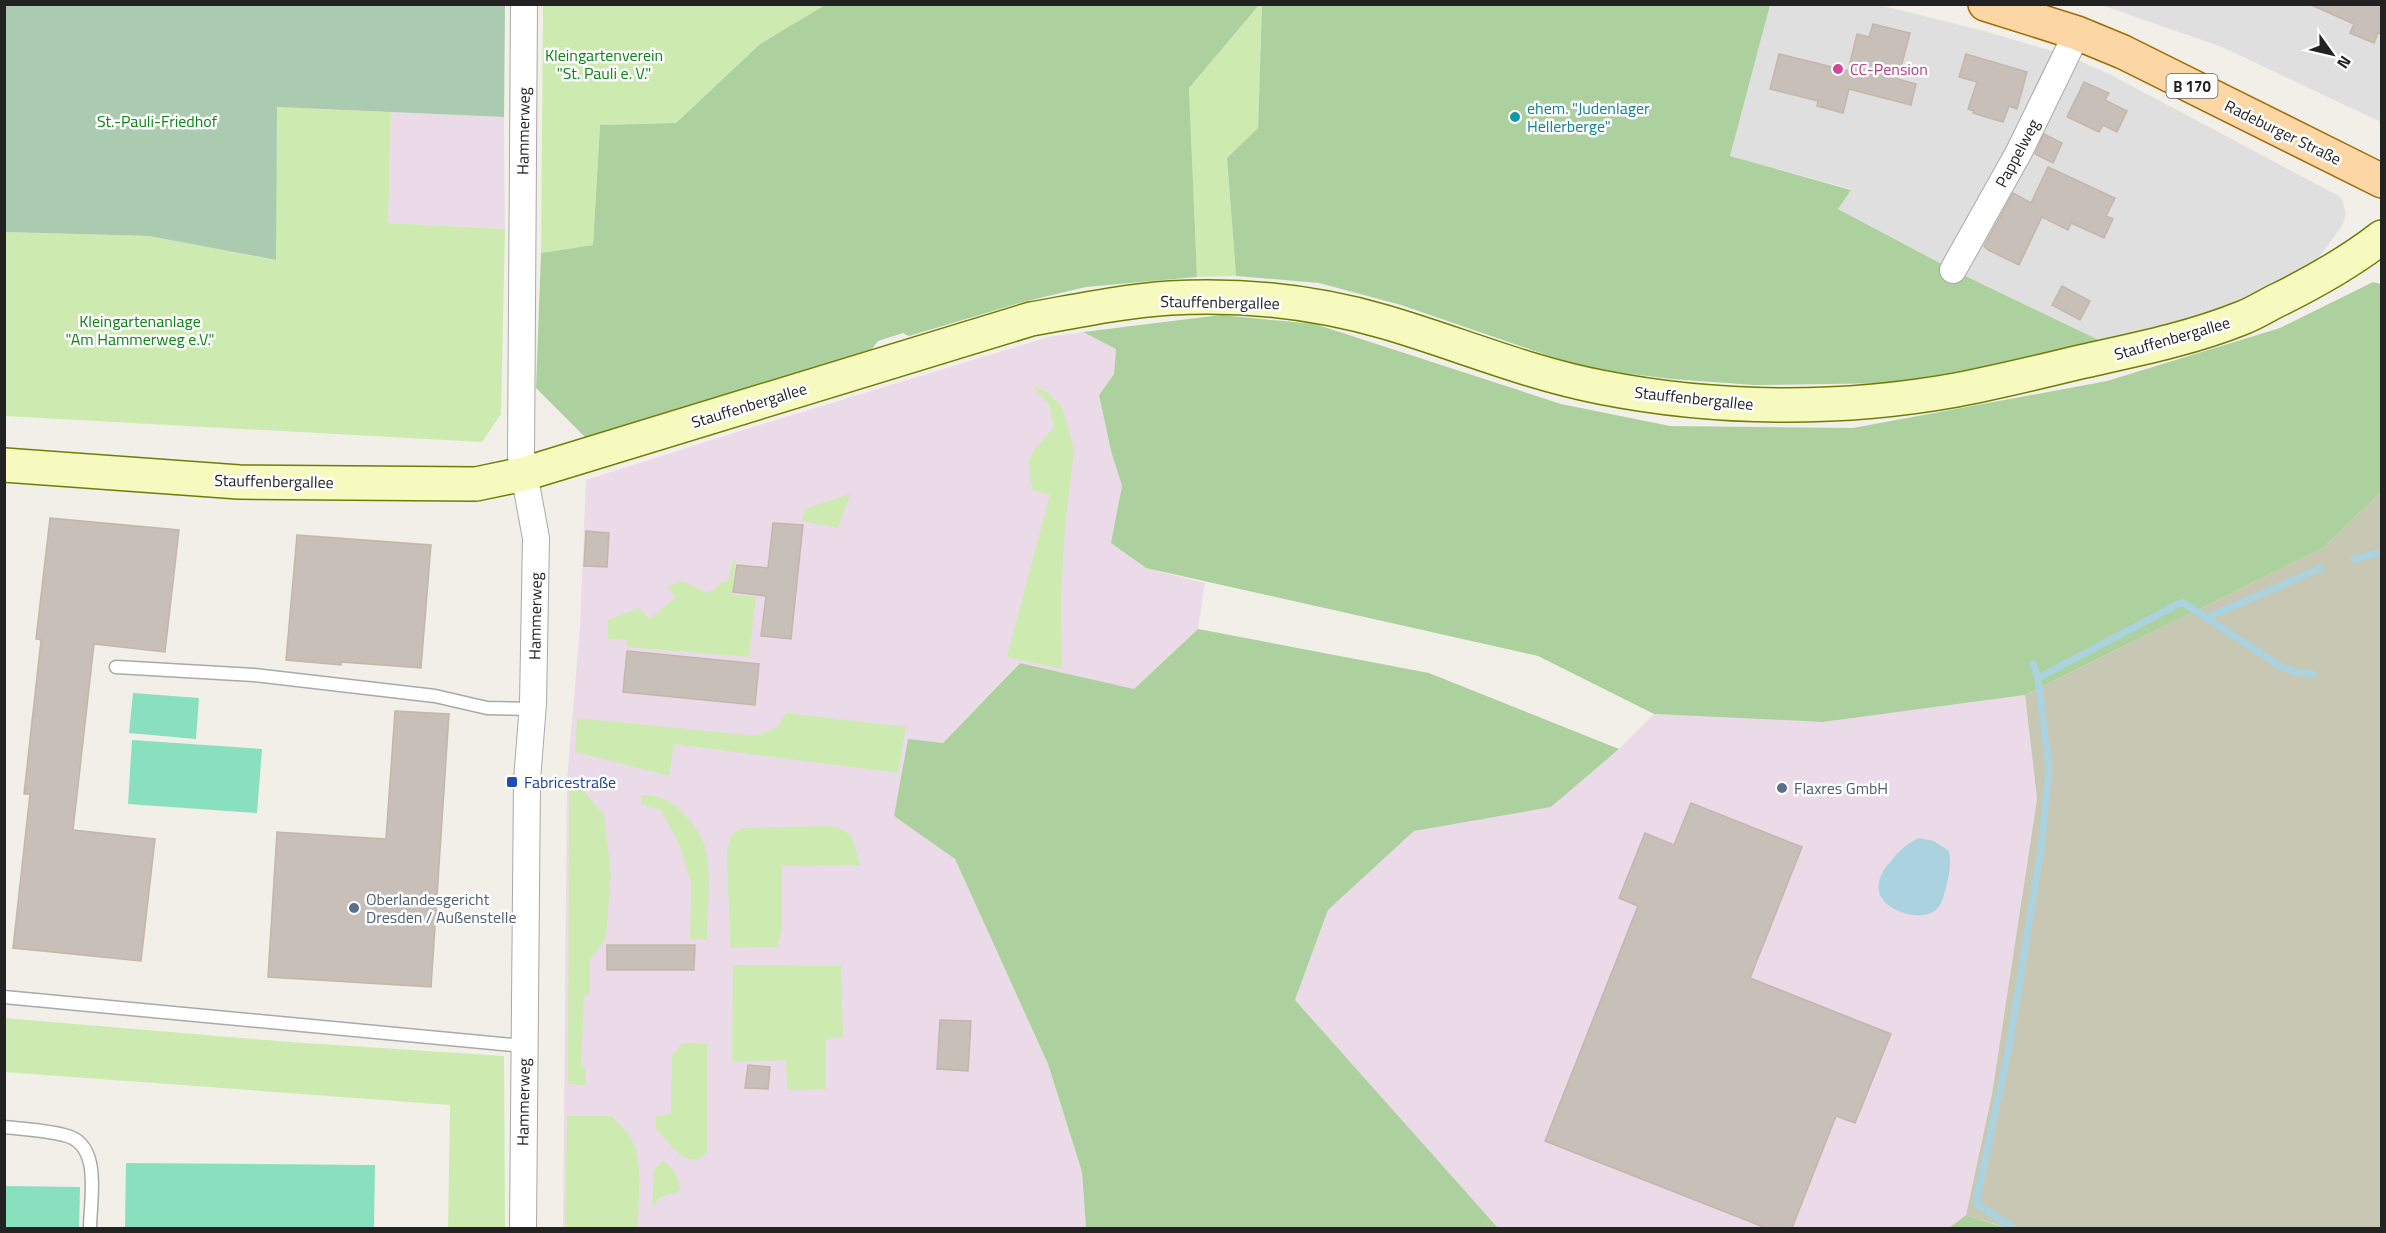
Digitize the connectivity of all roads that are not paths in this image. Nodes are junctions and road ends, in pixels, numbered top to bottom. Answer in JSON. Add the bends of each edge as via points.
{"nodes":[{"id":1,"x":524,"y":4,"type":"edge"},
{"id":2,"x":1985,"y":4,"type":"edge"},
{"id":3,"x":2077,"y":33,"type":"junction"},
{"id":4,"x":2382,"y":181,"type":"edge"},
{"id":5,"x":2382,"y":237,"type":"edge"},
{"id":6,"x":1953,"y":270,"type":"dead end"},
{"id":7,"x":4,"y":465,"type":"edge"},
{"id":8,"x":524,"y":474,"type":"junction"},
{"id":9,"x":116,"y":667,"type":"dead end"},
{"id":10,"x":533,"y":709,"type":"junction"},
{"id":11,"x":4,"y":997,"type":"edge"},
{"id":12,"x":524,"y":1046,"type":"junction"},
{"id":13,"x":4,"y":1127,"type":"edge"},
{"id":14,"x":90,"y":1228,"type":"edge"},
{"id":15,"x":523,"y":1228,"type":"edge"}],
"edges":[{"from":1,"to":8,"type":"street","name":"Hammerweg"},
{"from":2,"to":3,"type":"main road","name":"Radeburger Straße","number":"B 170"},
{"from":3,"to":4,"type":"main road","name":"Radeburger Straße","number":"B 170","via":[[2124,52]]},
{"from":3,"to":6,"type":"street","name":"Pappelweg","via":[[2019,152]]},
{"from":5,"to":8,"type":"main road","name":"Stauffenbergallee","via":[[2325,276],[2242,318],[2156,345],[2013,378],[1881,400],[1778,406],[1670,398],[1542,374],[1394,325],[1334,310],[1259,299],[1170,298],[1031,319]]},
{"from":7,"to":8,"type":"main road","name":"Stauffenbergallee","via":[[239,482],[476,484]]},
{"from":8,"to":10,"type":"street","name":"Hammerweg","via":[[536,538]]},
{"from":9,"to":10,"type":"lane","via":[[254,675],[435,696],[487,708]]},
{"from":10,"to":12,"type":"street","name":"Hammerweg","via":[[527,780]]},
{"from":11,"to":12,"type":"lane"},
{"from":12,"to":15,"type":"street","name":"Hammerweg"},
{"from":13,"to":14,"type":"lane","via":[[67,1135],[83,1144],[91,1163]]}]}
